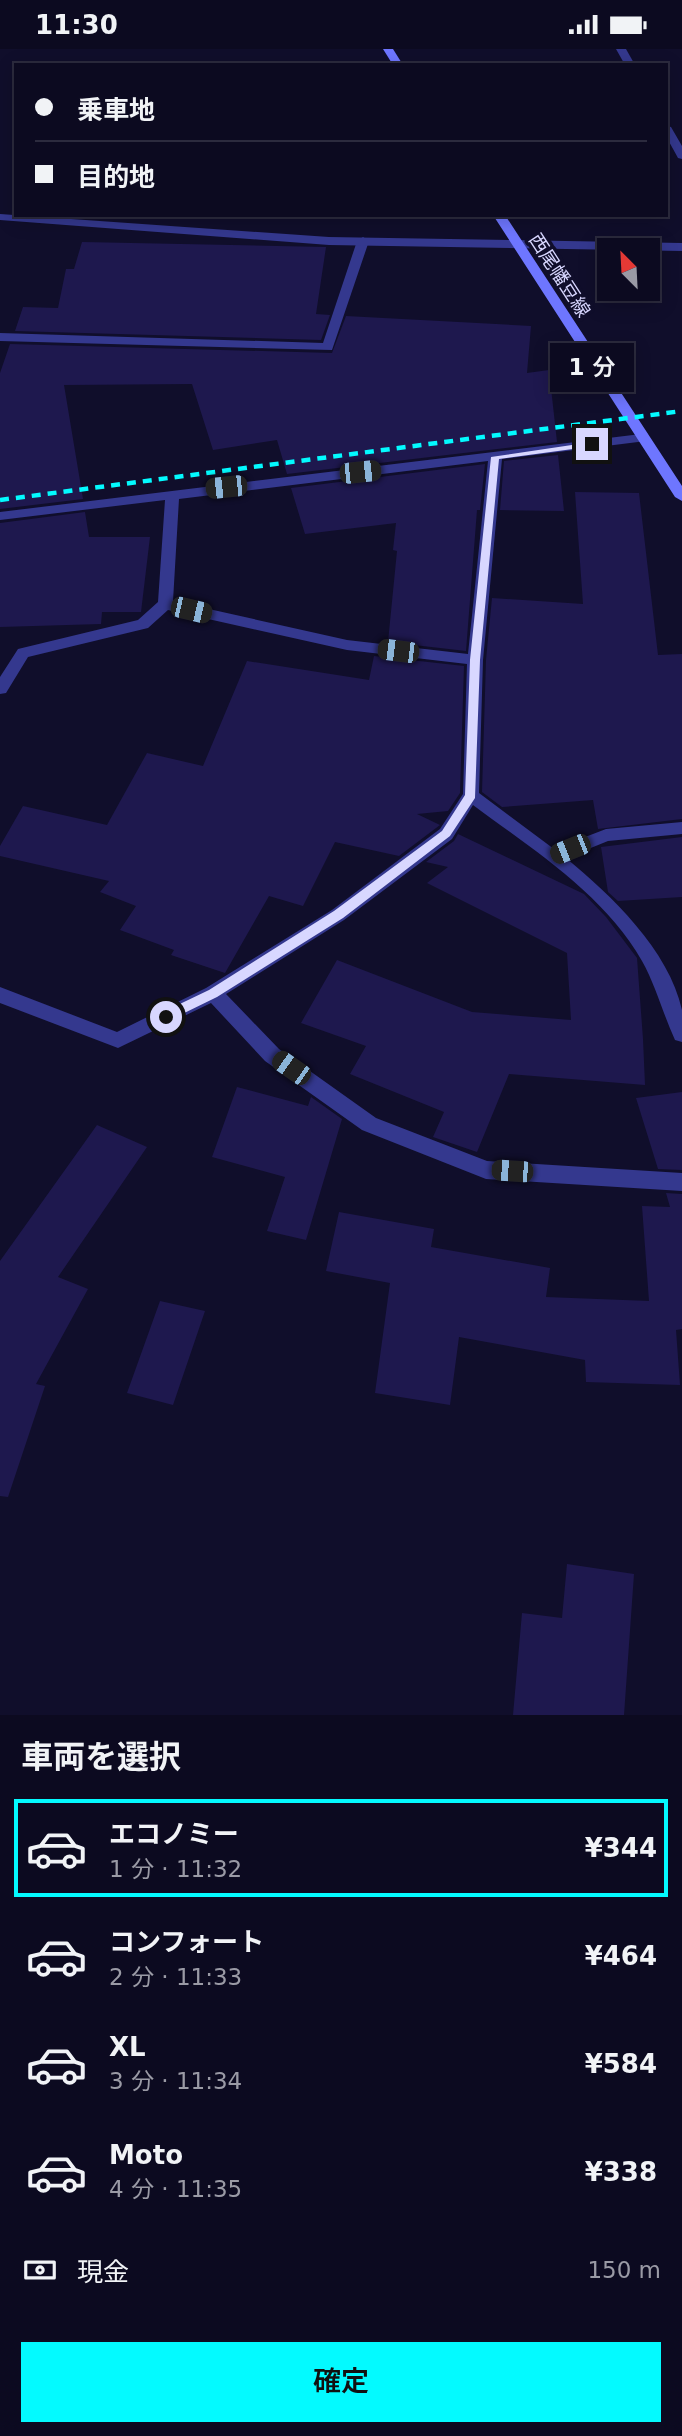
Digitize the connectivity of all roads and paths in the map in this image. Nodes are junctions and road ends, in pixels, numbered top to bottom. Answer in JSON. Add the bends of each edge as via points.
{"nodes":[{"id":1,"x":668,"y":131,"type":"edge"},
{"id":2,"x":682,"y":156,"type":"edge"},
{"id":3,"x":0,"y":217,"type":"edge"},
{"id":4,"x":500,"y":217,"type":"edge"},
{"id":5,"x":363,"y":241,"type":"junction"},
{"id":6,"x":518,"y":245,"type":"junction"},
{"id":7,"x":682,"y":247,"type":"edge"},
{"id":8,"x":0,"y":337,"type":"edge"},
{"id":9,"x":641,"y":438,"type":"junction"},
{"id":10,"x":495,"y":457,"type":"junction"},
{"id":11,"x":172,"y":493,"type":"junction"},
{"id":12,"x":682,"y":497,"type":"edge"},
{"id":13,"x":0,"y":516,"type":"edge"},
{"id":14,"x":166,"y":604,"type":"junction"},
{"id":15,"x":475,"y":660,"type":"junction"},
{"id":16,"x":0,"y":689,"type":"edge"},
{"id":17,"x":471,"y":795,"type":"junction"},
{"id":18,"x":682,"y":828,"type":"edge"},
{"id":19,"x":553,"y":856,"type":"junction"},
{"id":20,"x":213,"y":993,"type":"junction"},
{"id":21,"x":0,"y":995,"type":"edge"},
{"id":22,"x":682,"y":1034,"type":"edge"},
{"id":23,"x":682,"y":1182,"type":"edge"}],
"edges":[{"from":1,"to":2,"type":"street"},
{"from":3,"to":5,"type":"street"},
{"from":4,"to":6,"type":"main road","name":"西尾幡豆線"},
{"from":5,"to":6,"type":"street"},
{"from":5,"to":8,"type":"street","via":[[328,347]]},
{"from":6,"to":7,"type":"street"},
{"from":6,"to":9,"type":"main road","name":"西尾幡豆線"},
{"from":9,"to":10,"type":"street"},
{"from":9,"to":12,"type":"main road","name":"西尾幡豆線"},
{"from":10,"to":11,"type":"street"},
{"from":10,"to":15,"type":"street"},
{"from":11,"to":13,"type":"street"},
{"from":11,"to":14,"type":"street"},
{"from":14,"to":15,"type":"street","via":[[347,645]]},
{"from":14,"to":16,"type":"street","via":[[143,624],[23,653]]},
{"from":15,"to":17,"type":"street"},
{"from":17,"to":19,"type":"street"},
{"from":17,"to":20,"type":"street","via":[[436,842],[338,915]]},
{"from":18,"to":19,"type":"street","via":[[606,835]]},
{"from":19,"to":22,"type":"street","via":[[632,933],[658,974]]},
{"from":20,"to":21,"type":"street","via":[[118,1040]]},
{"from":20,"to":23,"type":"street","via":[[272,1055],[369,1124],[486,1170]]}]}
